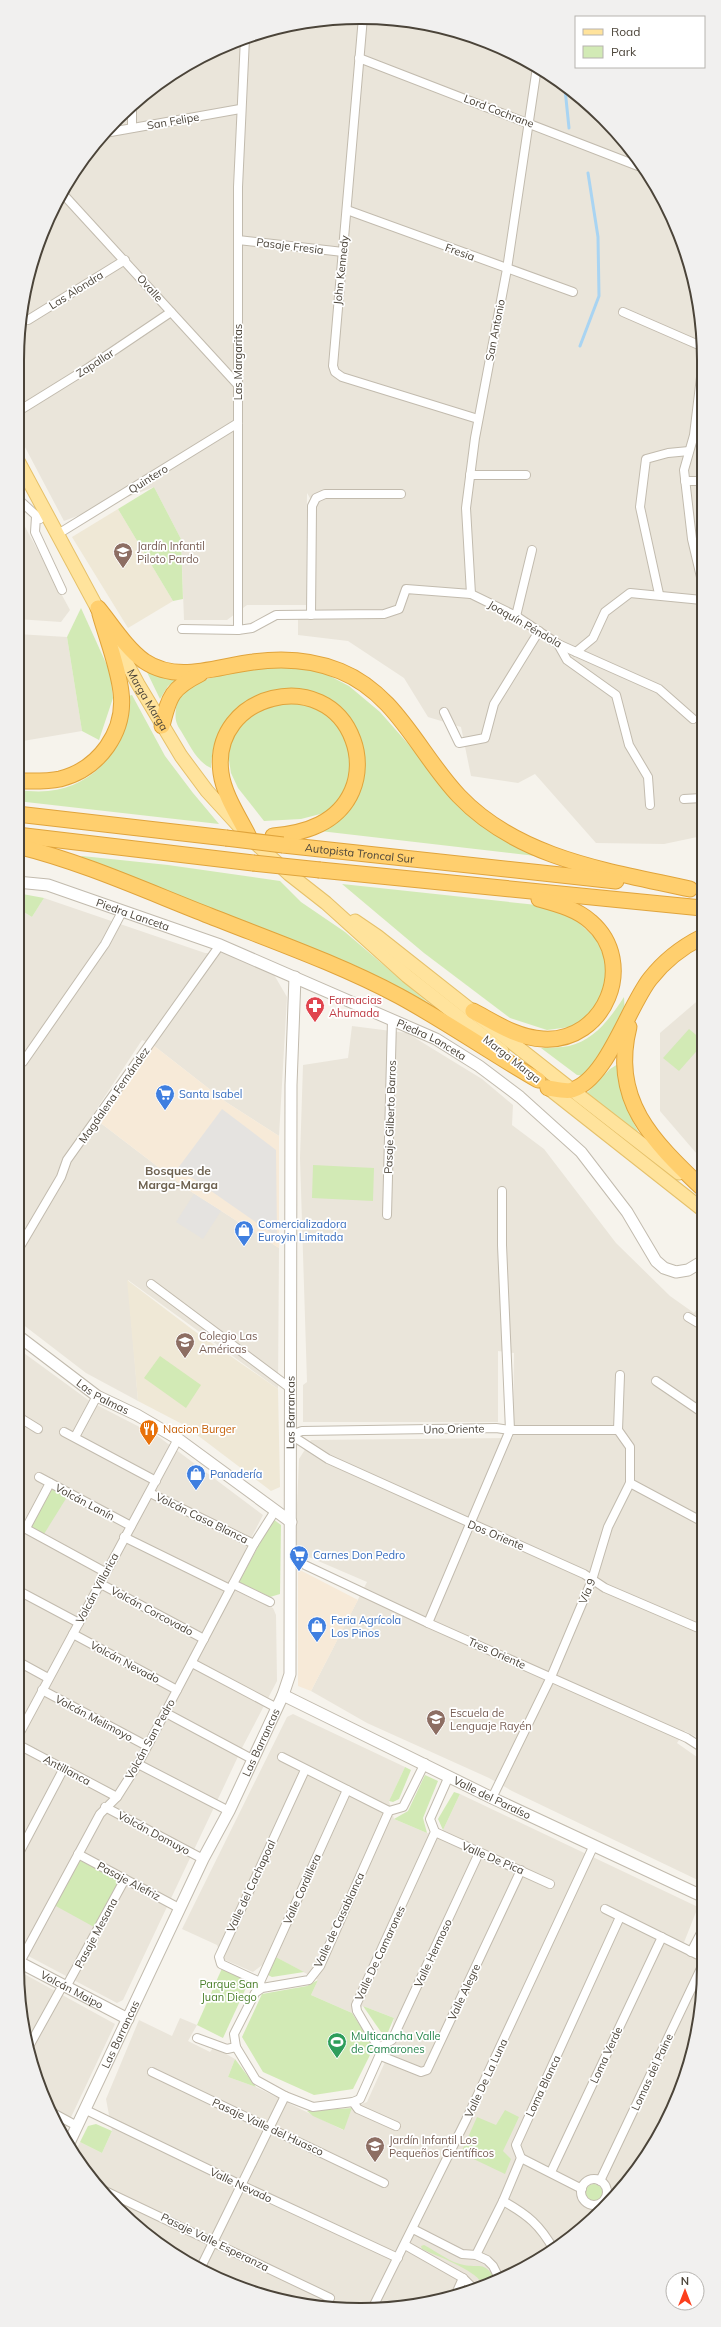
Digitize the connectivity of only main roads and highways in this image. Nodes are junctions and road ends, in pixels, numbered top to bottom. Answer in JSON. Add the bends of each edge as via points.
{"nodes":[{"id":1,"x":24,"y":472,"type":"edge"},
{"id":2,"x":98,"y":608,"type":"junction"},
{"id":3,"x":208,"y":670,"type":"junction"},
{"id":4,"x":162,"y":726,"type":"junction"},
{"id":5,"x":24,"y":781,"type":"edge"},
{"id":6,"x":24,"y":815,"type":"edge"},
{"id":7,"x":24,"y":836,"type":"edge"},
{"id":8,"x":249,"y":836,"type":"junction"},
{"id":9,"x":278,"y":840,"type":"junction"},
{"id":10,"x":24,"y":848,"type":"edge"},
{"id":11,"x":491,"y":888,"type":"junction"},
{"id":12,"x":696,"y":889,"type":"edge"},
{"id":13,"x":326,"y":903,"type":"junction"},
{"id":14,"x":697,"y":908,"type":"edge"},
{"id":15,"x":697,"y":941,"type":"edge"},
{"id":16,"x":636,"y":1001,"type":"junction"},
{"id":17,"x":473,"y":1011,"type":"junction"},
{"id":18,"x":543,"y":1084,"type":"junction"},
{"id":19,"x":572,"y":1090,"type":"junction"},
{"id":20,"x":697,"y":1184,"type":"edge"},
{"id":21,"x":697,"y":1185,"type":"edge"},
{"id":22,"x":684,"y":1195,"type":"junction"},
{"id":23,"x":697,"y":1205,"type":"edge"},
{"id":24,"x":697,"y":1212,"type":"edge"}],
"edges":[{"from":1,"to":2,"type":"main road","name":"Marga Marga"},
{"from":2,"to":3,"type":"highway","via":[[143,660],[175,673]]},
{"from":2,"to":4,"type":"main road","name":"Marga Marga"},
{"from":2,"to":5,"type":"highway","via":[[122,692],[121,713],[115,734],[103,752],[79,772],[48,781]]},
{"from":3,"to":4,"type":"highway","via":[[180,684],[167,702]]},
{"from":3,"to":12,"type":"highway","via":[[254,662],[289,660],[315,663],[340,671],[364,683],[385,701],[459,796],[489,822],[522,842],[557,857],[608,871]]},
{"from":4,"to":8,"type":"main road","name":"Marga Marga","via":[[207,791]]},
{"from":6,"to":9,"type":"highway","name":"Autopista Troncal Sur","bridge":true,"via":[[226,838]]},
{"from":7,"to":11,"type":"highway","name":"Autopista Troncal Sur","bridge":true},
{"from":8,"to":9,"type":"highway","via":[[226,791],[221,775],[221,754],[227,735],[238,718],[254,705],[274,697],[304,697],[332,711],[346,727],[355,746],[356,777],[344,806],[328,820],[310,830]]},
{"from":8,"to":13,"type":"main road","name":"Marga Marga","via":[[289,874]]},
{"from":9,"to":12,"type":"highway","name":"Autopista Troncal Sur"},
{"from":10,"to":18,"type":"highway","via":[[94,870],[355,974],[428,1012]]},
{"from":11,"to":14,"type":"highway","name":"Autopista Troncal Sur"},
{"from":11,"to":17,"type":"highway","via":[[549,902],[576,911],[588,919],[599,929],[609,946],[614,964],[613,984],[607,1002],[596,1018],[580,1030],[562,1038],[543,1039],[517,1033]]},
{"from":13,"to":17,"type":"main road","name":"Marga Marga","via":[[377,936]]},
{"from":13,"to":18,"type":"main road","name":"Marga Marga","via":[[407,976]]},
{"from":15,"to":16,"type":"highway","via":[[667,960],[650,979]]},
{"from":16,"to":19,"type":"highway","via":[[603,1062],[586,1083]]},
{"from":16,"to":20,"type":"highway","via":[[625,1043],[624,1062],[632,1099],[642,1124]]},
{"from":17,"to":19,"type":"main road","name":"Marga Marga"},
{"from":18,"to":19,"type":"highway"},
{"from":18,"to":22,"type":"main road","name":"Marga Marga"},
{"from":19,"to":21,"type":"main road","name":"Marga Marga"},
{"from":22,"to":23,"type":"main road","name":"Marga Marga"},
{"from":22,"to":24,"type":"main road"}]}
